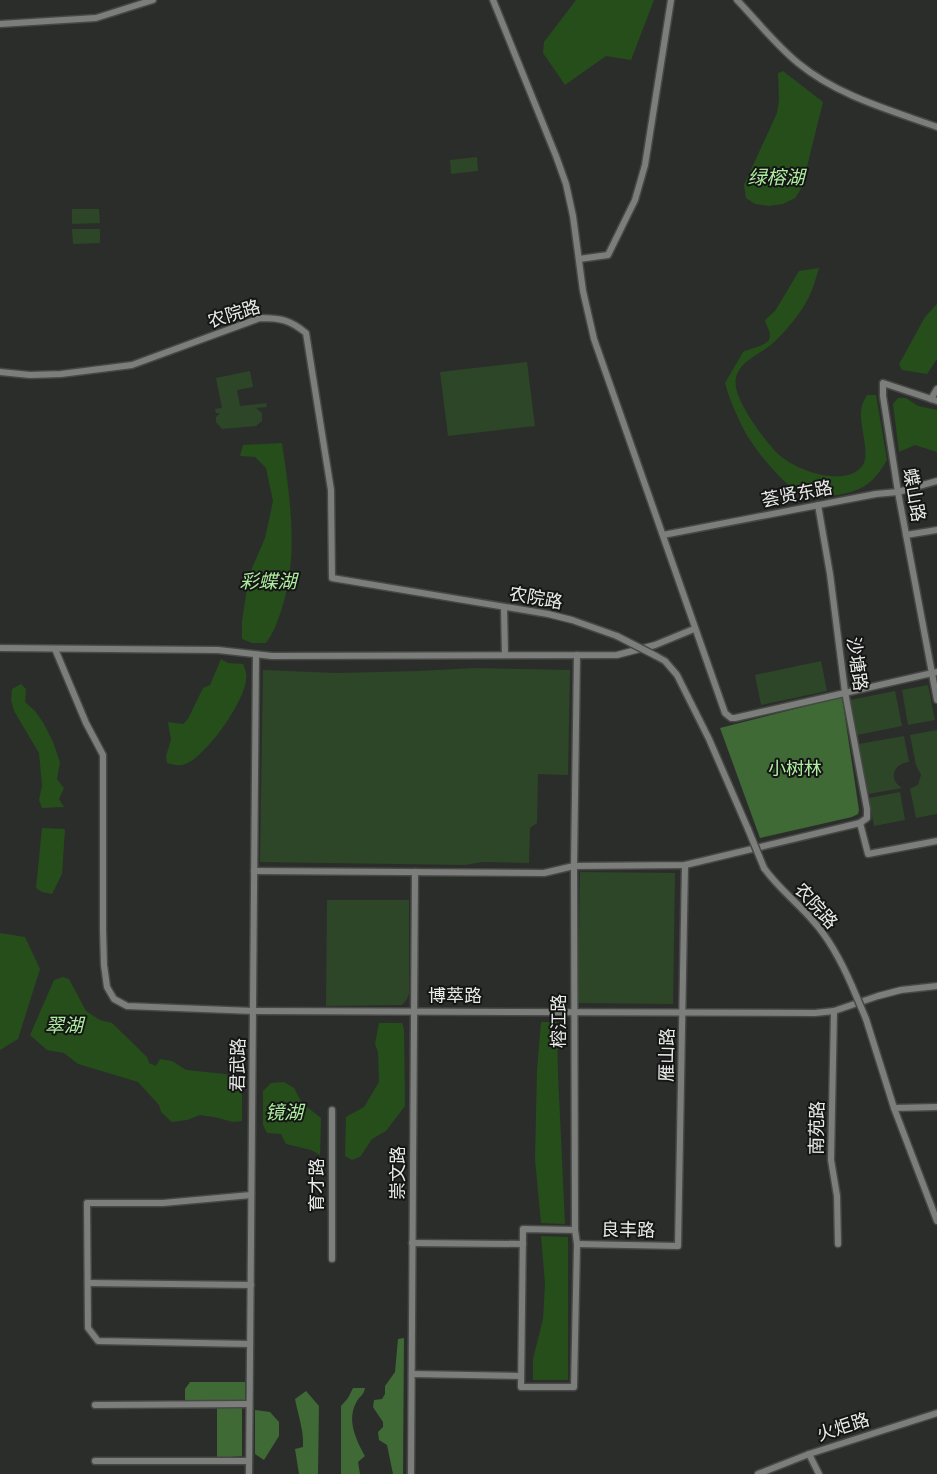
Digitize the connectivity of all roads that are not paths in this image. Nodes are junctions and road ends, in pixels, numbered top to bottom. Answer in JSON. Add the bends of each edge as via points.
{"nodes":[{"id":1,"x":153,"y":0,"type":"edge"},
{"id":2,"x":493,"y":0,"type":"edge"},
{"id":3,"x":671,"y":0,"type":"edge"},
{"id":4,"x":737,"y":0,"type":"edge"},
{"id":5,"x":0,"y":24,"type":"edge"},
{"id":6,"x":937,"y":127,"type":"edge"},
{"id":7,"x":579,"y":259,"type":"junction"},
{"id":8,"x":0,"y":372,"type":"edge"},
{"id":9,"x":937,"y":389,"type":"edge"},
{"id":10,"x":934,"y":400,"type":"edge"},
{"id":11,"x":937,"y":481,"type":"edge"},
{"id":12,"x":898,"y":492,"type":"junction"},
{"id":13,"x":818,"y":505,"type":"junction"},
{"id":14,"x":937,"y":530,"type":"edge"},
{"id":15,"x":663,"y":534,"type":"junction"},
{"id":16,"x":906,"y":535,"type":"junction"},
{"id":17,"x":504,"y":608,"type":"junction"},
{"id":18,"x":694,"y":629,"type":"junction"},
{"id":19,"x":0,"y":648,"type":"edge"},
{"id":20,"x":55,"y":649,"type":"junction"},
{"id":21,"x":505,"y":655,"type":"junction"},
{"id":22,"x":577,"y":655,"type":"junction"},
{"id":23,"x":256,"y":656,"type":"junction"},
{"id":24,"x":934,"y":672,"type":"edge"},
{"id":25,"x":845,"y":692,"type":"junction"},
{"id":26,"x":937,"y":700,"type":"edge"},
{"id":27,"x":860,"y":823,"type":"junction"},
{"id":28,"x":937,"y":841,"type":"edge"},
{"id":29,"x":685,"y":865,"type":"junction"},
{"id":30,"x":574,"y":866,"type":"junction"},
{"id":31,"x":254,"y":871,"type":"junction"},
{"id":32,"x":415,"y":872,"type":"junction"},
{"id":33,"x":937,"y":986,"type":"edge"},
{"id":34,"x":253,"y":1011,"type":"junction"},
{"id":35,"x":413,"y":1011,"type":"junction"},
{"id":36,"x":574,"y":1011,"type":"junction"},
{"id":37,"x":834,"y":1011,"type":"junction"},
{"id":38,"x":682,"y":1012,"type":"junction"},
{"id":39,"x":937,"y":1107,"type":"edge"},
{"id":40,"x":894,"y":1108,"type":"junction"},
{"id":41,"x":332,"y":1110,"type":"dead end"},
{"id":42,"x":251,"y":1195,"type":"junction"},
{"id":43,"x":937,"y":1221,"type":"edge"},
{"id":44,"x":575,"y":1230,"type":"junction"},
{"id":45,"x":412,"y":1243,"type":"junction"},
{"id":46,"x":523,"y":1244,"type":"junction"},
{"id":47,"x":577,"y":1244,"type":"junction"},
{"id":48,"x":838,"y":1244,"type":"dead end"},
{"id":49,"x":678,"y":1246,"type":"joint"},
{"id":50,"x":332,"y":1259,"type":"dead end"},
{"id":51,"x":88,"y":1284,"type":"junction"},
{"id":52,"x":250,"y":1285,"type":"junction"},
{"id":53,"x":250,"y":1344,"type":"junction"},
{"id":54,"x":412,"y":1374,"type":"junction"},
{"id":55,"x":521,"y":1376,"type":"junction"},
{"id":56,"x":250,"y":1404,"type":"junction"},
{"id":57,"x":95,"y":1405,"type":"dead end"},
{"id":58,"x":937,"y":1413,"type":"edge"},
{"id":59,"x":809,"y":1454,"type":"junction"},
{"id":60,"x":95,"y":1461,"type":"dead end"},
{"id":61,"x":249,"y":1461,"type":"junction"},
{"id":62,"x":249,"y":1474,"type":"edge"},
{"id":63,"x":411,"y":1474,"type":"edge"},
{"id":64,"x":758,"y":1474,"type":"edge"},
{"id":65,"x":819,"y":1474,"type":"edge"}],
"edges":[{"from":1,"to":5,"type":"street","via":[[96,18]]},
{"from":2,"to":7,"type":"street","via":[[566,184]]},
{"from":3,"to":7,"type":"street","via":[[645,165],[635,200],[608,255]]},
{"from":4,"to":6,"type":"street","via":[[798,63],[828,84]]},
{"from":7,"to":15,"type":"street","via":[[594,339]]},
{"from":8,"to":17,"type":"street","name":"农院路","via":[[61,374],[132,365],[260,318],[294,323],[306,333],[331,490],[332,578]]},
{"from":9,"to":10,"type":"street"},
{"from":10,"to":12,"type":"street","name":"蝶山路","via":[[883,383]]},
{"from":11,"to":12,"type":"street","name":"荟贤东路"},
{"from":12,"to":13,"type":"street","name":"荟贤东路"},
{"from":12,"to":16,"type":"street","name":"蝶山路"},
{"from":13,"to":15,"type":"street","name":"荟贤东路"},
{"from":13,"to":25,"type":"street","name":"沙塘路"},
{"from":14,"to":16,"type":"street"},
{"from":15,"to":18,"type":"street"},
{"from":16,"to":24,"type":"street","name":"蝶山路"},
{"from":17,"to":21,"type":"street"},
{"from":17,"to":40,"type":"street","name":"农院路","bridge":true,"via":[[548,614],[617,636],[656,656],[677,675],[709,739],[764,868],[825,935],[839,958],[866,1018]]},
{"from":18,"to":22,"type":"street","via":[[635,652]]},
{"from":18,"to":25,"type":"street","via":[[725,714],[731,718]]},
{"from":19,"to":20,"type":"street"},
{"from":20,"to":23,"type":"street","via":[[218,650]]},
{"from":20,"to":34,"type":"street","name":"博萃路","via":[[103,755],[104,965],[114,999],[127,1006]]},
{"from":21,"to":22,"type":"street"},
{"from":21,"to":23,"type":"street"},
{"from":22,"to":30,"type":"street","name":"榕江路"},
{"from":23,"to":31,"type":"street","name":"君武路"},
{"from":24,"to":25,"type":"street"},
{"from":24,"to":26,"type":"street","name":"蝶山路"},
{"from":25,"to":27,"type":"street","name":"沙塘路","via":[[866,809],[867,818]]},
{"from":27,"to":28,"type":"street","via":[[868,854]]},
{"from":27,"to":29,"type":"street"},
{"from":29,"to":30,"type":"street"},
{"from":29,"to":38,"type":"street","name":"雁山路"},
{"from":30,"to":32,"type":"street","via":[[544,873]]},
{"from":30,"to":36,"type":"street","name":"榕江路"},
{"from":31,"to":32,"type":"street"},
{"from":31,"to":34,"type":"street","name":"君武路"},
{"from":32,"to":35,"type":"street","name":"崇文路"},
{"from":33,"to":37,"type":"street","name":"博萃路","via":[[901,990]]},
{"from":34,"to":35,"type":"street","name":"博萃路"},
{"from":34,"to":42,"type":"street","name":"君武路"},
{"from":35,"to":36,"type":"street","name":"博萃路"},
{"from":35,"to":45,"type":"street","name":"崇文路"},
{"from":36,"to":38,"type":"street","name":"博萃路"},
{"from":36,"to":44,"type":"street","name":"榕江路"},
{"from":37,"to":38,"type":"street","name":"博萃路"},
{"from":37,"to":48,"type":"street","name":"南苑路","via":[[831,1160],[837,1196]]},
{"from":38,"to":49,"type":"street","name":"雁山路"},
{"from":39,"to":40,"type":"street"},
{"from":40,"to":43,"type":"street","name":"农院路"},
{"from":41,"to":50,"type":"street","name":"育才路"},
{"from":42,"to":51,"type":"street","via":[[163,1203],[87,1203]]},
{"from":42,"to":52,"type":"street","name":"君武路"},
{"from":44,"to":46,"type":"street","via":[[523,1229]]},
{"from":44,"to":47,"type":"street","name":"榕江路"},
{"from":45,"to":46,"type":"street"},
{"from":45,"to":54,"type":"street","name":"崇文路"},
{"from":46,"to":55,"type":"street"},
{"from":47,"to":49,"type":"street","name":"良丰路"},
{"from":47,"to":55,"type":"street","name":"榕江路","via":[[574,1387],[521,1387]]},
{"from":51,"to":52,"type":"street"},
{"from":51,"to":53,"type":"street","via":[[88,1328],[98,1341]]},
{"from":52,"to":53,"type":"street","name":"君武路"},
{"from":53,"to":56,"type":"street","name":"君武路"},
{"from":54,"to":55,"type":"street"},
{"from":54,"to":63,"type":"street","name":"崇文路"},
{"from":56,"to":57,"type":"street"},
{"from":56,"to":61,"type":"street","name":"君武路"},
{"from":58,"to":59,"type":"street","name":"火炬路"},
{"from":59,"to":64,"type":"street","name":"火炬路"},
{"from":59,"to":65,"type":"street"},
{"from":60,"to":61,"type":"street"},
{"from":61,"to":62,"type":"street","name":"君武路"}]}
